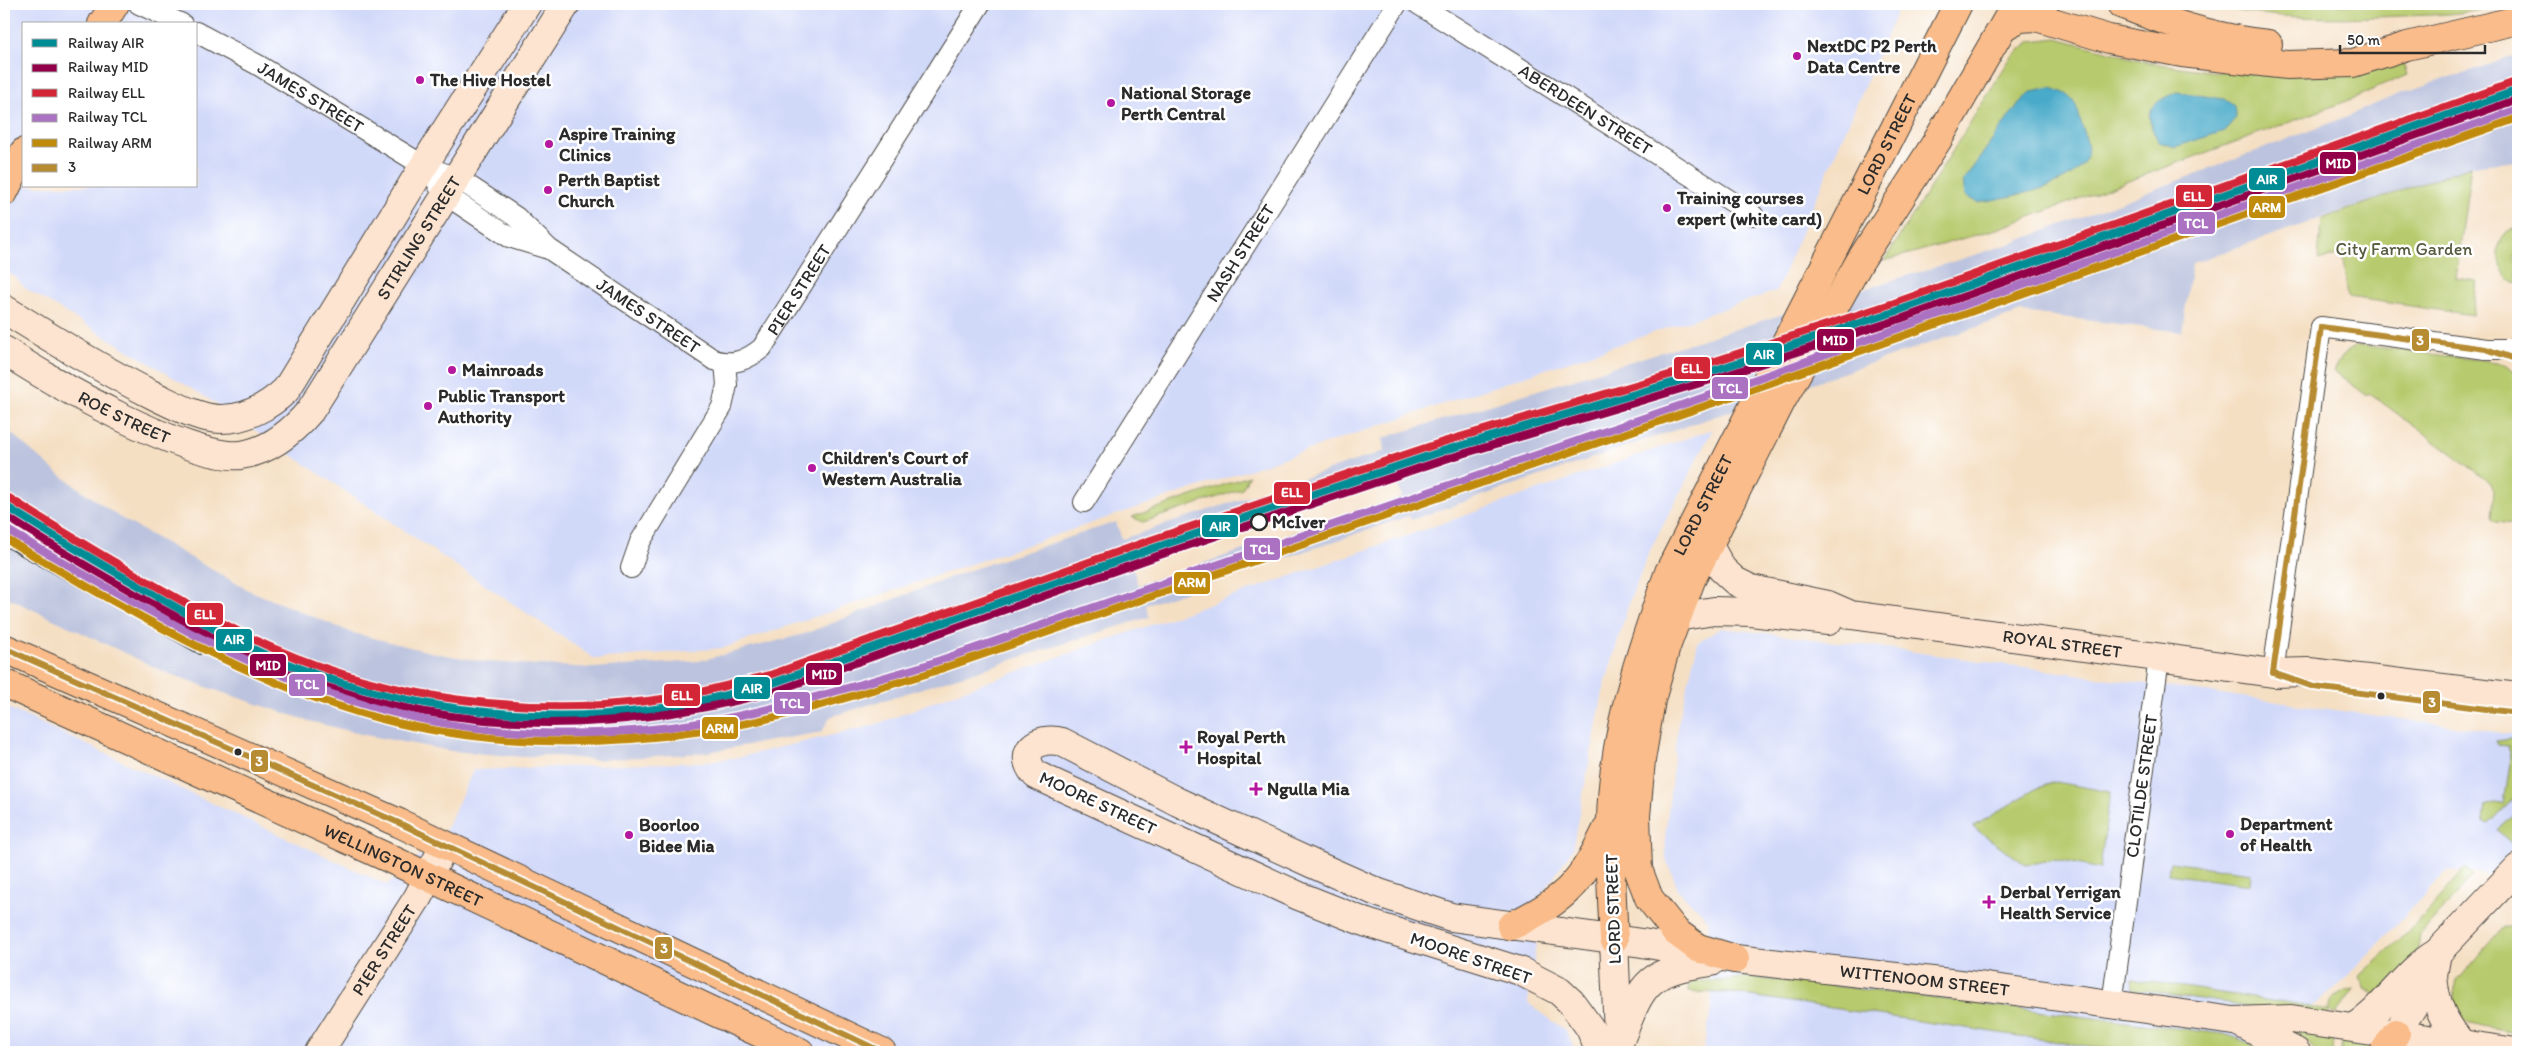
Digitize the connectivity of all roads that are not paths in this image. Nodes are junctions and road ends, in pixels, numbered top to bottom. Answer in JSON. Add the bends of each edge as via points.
{"nodes":[{"id":1,"x":115,"y":4,"type":"edge"},
{"id":2,"x":139,"y":4,"type":"edge"},
{"id":3,"x":527,"y":4,"type":"edge"},
{"id":4,"x":566,"y":4,"type":"edge"},
{"id":5,"x":980,"y":4,"type":"edge"},
{"id":6,"x":1397,"y":4,"type":"edge"},
{"id":7,"x":1418,"y":4,"type":"edge"},
{"id":8,"x":1942,"y":4,"type":"edge"},
{"id":9,"x":1958,"y":4,"type":"edge"},
{"id":10,"x":2121,"y":4,"type":"edge"},
{"id":11,"x":2010,"y":15,"type":"edge"},
{"id":12,"x":2518,"y":20,"type":"edge"},
{"id":13,"x":103,"y":22,"type":"edge"},
{"id":14,"x":178,"y":22,"type":"edge"},
{"id":15,"x":198,"y":33,"type":"edge"},
{"id":16,"x":2407,"y":46,"type":"junction"},
{"id":17,"x":1936,"y":47,"type":"junction"},
{"id":18,"x":22,"y":156,"type":"edge"},
{"id":19,"x":424,"y":166,"type":"junction"},
{"id":20,"x":452,"y":187,"type":"junction"},
{"id":21,"x":4,"y":192,"type":"edge"},
{"id":22,"x":1753,"y":215,"type":"dead end"},
{"id":23,"x":405,"y":261,"type":"junction"},
{"id":24,"x":341,"y":302,"type":"junction"},
{"id":25,"x":4,"y":309,"type":"edge"},
{"id":26,"x":2486,"y":349,"type":"junction"},
{"id":27,"x":2518,"y":349,"type":"edge"},
{"id":28,"x":4,"y":350,"type":"edge"},
{"id":29,"x":2518,"y":360,"type":"edge"},
{"id":30,"x":725,"y":363,"type":"junction"},
{"id":31,"x":242,"y":416,"type":"joint"},
{"id":32,"x":253,"y":452,"type":"joint"},
{"id":33,"x":1084,"y":502,"type":"dead end"},
{"id":34,"x":1709,"y":546,"type":"junction"},
{"id":35,"x":631,"y":568,"type":"dead end"},
{"id":36,"x":1851,"y":615,"type":"junction"},
{"id":37,"x":1677,"y":617,"type":"junction"},
{"id":38,"x":4,"y":648,"type":"edge"},
{"id":39,"x":2159,"y":658,"type":"junction"},
{"id":40,"x":2273,"y":673,"type":"junction"},
{"id":41,"x":4,"y":683,"type":"edge"},
{"id":42,"x":2518,"y":697,"type":"edge"},
{"id":43,"x":2518,"y":713,"type":"edge"},
{"id":44,"x":1611,"y":820,"type":"junction"},
{"id":45,"x":444,"y":846,"type":"junction"},
{"id":46,"x":2518,"y":868,"type":"edge"},
{"id":47,"x":429,"y":877,"type":"junction"},
{"id":48,"x":1511,"y":926,"type":"junction"},
{"id":49,"x":1614,"y":939,"type":"junction"},
{"id":50,"x":1735,"y":959,"type":"junction"},
{"id":51,"x":2435,"y":964,"type":"junction"},
{"id":52,"x":2112,"y":1004,"type":"junction"},
{"id":53,"x":2234,"y":1021,"type":"junction"},
{"id":54,"x":2355,"y":1028,"type":"junction"},
{"id":55,"x":2390,"y":1043,"type":"edge"},
{"id":56,"x":2461,"y":1043,"type":"junction"},
{"id":57,"x":1612,"y":1050,"type":"edge"},
{"id":58,"x":319,"y":1052,"type":"edge"},
{"id":59,"x":800,"y":1052,"type":"edge"},
{"id":60,"x":882,"y":1052,"type":"edge"},
{"id":61,"x":2296,"y":1052,"type":"edge"},
{"id":62,"x":2516,"y":1052,"type":"edge"}],
"edges":[{"from":1,"to":13,"type":"main road"},
{"from":2,"to":14,"type":"street"},
{"from":3,"to":19,"type":"main road","name":"STIRLING STREET"},
{"from":4,"to":20,"type":"main road","name":"STIRLING STREET"},
{"from":5,"to":30,"type":"street","name":"PIER STREET","via":[[762,348],[750,357]]},
{"from":6,"to":33,"type":"street","name":"NASH STREET"},
{"from":7,"to":22,"type":"street","name":"ABERDEEN STREET"},
{"from":8,"to":17,"type":"main road"},
{"from":9,"to":17,"type":"main road","name":"LORD STREET"},
{"from":10,"to":16,"type":"main road","via":[[2158,19],[2240,42],[2326,50]]},
{"from":11,"to":16,"type":"main road","via":[[2036,17],[2109,39],[2182,53],[2287,65],[2354,63]]},
{"from":11,"to":34,"type":"main road","name":"LORD STREET","via":[[1937,141],[1860,261],[1781,402]]},
{"from":12,"to":16,"type":"main road"},
{"from":15,"to":19,"type":"street","name":"JAMES STREET","via":[[258,65]]},
{"from":17,"to":44,"type":"main road","name":"LORD STREET","via":[[1669,572],[1627,703],[1619,740]]},
{"from":18,"to":21,"type":"main road"},
{"from":19,"to":20,"type":"street","name":"JAMES STREET"},
{"from":19,"to":24,"type":"main road","name":"STIRLING STREET"},
{"from":20,"to":23,"type":"main road","name":"STIRLING STREET"},
{"from":20,"to":30,"type":"street","name":"JAMES STREET","via":[[516,218],[549,249],[714,360]]},
{"from":23,"to":24,"type":"main road","via":[[388,269],[362,302]]},
{"from":23,"to":32,"type":"main road","name":"STIRLING STREET","via":[[310,411],[278,441]]},
{"from":24,"to":31,"type":"main road","name":"STIRLING STREET","via":[[286,390],[269,404]]},
{"from":25,"to":31,"type":"main road","name":"ROE STREET","via":[[111,375],[172,404],[208,418]]},
{"from":26,"to":27,"type":"street"},
{"from":26,"to":29,"type":"street"},
{"from":26,"to":40,"type":"street","via":[[2321,327]]},
{"from":28,"to":32,"type":"main road","name":"ROE STREET","via":[[92,402],[183,444],[226,455]]},
{"from":30,"to":35,"type":"street","via":[[727,385],[722,407],[640,542]]},
{"from":34,"to":36,"type":"main road","name":"ROYAL STREET","via":[[1722,569],[1751,589],[1828,605]]},
{"from":34,"to":37,"type":"main road","name":"LORD STREET"},
{"from":36,"to":37,"type":"main road","name":"ROYAL STREET","via":[[1825,621],[1751,612],[1714,611]]},
{"from":36,"to":39,"type":"main road","name":"ROYAL STREET"},
{"from":37,"to":50,"type":"main road","name":"LORD STREET","via":[[1651,700],[1641,760],[1636,816],[1638,869],[1649,898],[1676,932],[1698,948]]},
{"from":38,"to":45,"type":"main road","name":"WELLINGTON STREET"},
{"from":39,"to":40,"type":"main road","name":"ROYAL STREET"},
{"from":39,"to":52,"type":"street","name":"CLOTILDE STREET"},
{"from":40,"to":42,"type":"main road","name":"ROYAL STREET","via":[[2310,672]]},
{"from":40,"to":43,"type":"main road","name":"ROYAL STREET","via":[[2314,687]]},
{"from":41,"to":47,"type":"main road","name":"WELLINGTON STREET"},
{"from":44,"to":48,"type":"main road","via":[[1592,860],[1564,896],[1543,911]]},
{"from":44,"to":49,"type":"main road","name":"LORD STREET"},
{"from":45,"to":47,"type":"main road","name":"PIER STREET"},
{"from":45,"to":60,"type":"main road","name":"WELLINGTON STREET"},
{"from":46,"to":51,"type":"main road"},
{"from":47,"to":58,"type":"main road","name":"PIER STREET"},
{"from":47,"to":59,"type":"main road","name":"WELLINGTON STREET"},
{"from":48,"to":49,"type":"main road","name":"MOORE STREET"},
{"from":48,"to":57,"type":"main road","name":"MOORE STREET","via":[[1451,917],[1379,893],[1178,802],[1062,742],[1044,739],[1037,742],[1029,753],[1028,763],[1036,775],[1299,896],[1367,923],[1520,971],[1536,979],[1572,1002],[1590,1028]]},
{"from":49,"to":50,"type":"main road","name":"WITTENOOM STREET"},
{"from":49,"to":57,"type":"main road","name":"LORD STREET"},
{"from":50,"to":52,"type":"main road","name":"WITTENOOM STREET"},
{"from":50,"to":57,"type":"main road","via":[[1680,967],[1652,979],[1638,997]]},
{"from":51,"to":54,"type":"main road","via":[[2424,961],[2376,1012]]},
{"from":51,"to":55,"type":"main road"},
{"from":51,"to":56,"type":"main road","via":[[2438,1008]]},
{"from":52,"to":53,"type":"main road","name":"WITTENOOM STREET"},
{"from":53,"to":54,"type":"main road","name":"WITTENOOM STREET","via":[[2291,1019]]},
{"from":53,"to":61,"type":"main road","name":"WITTENOOM STREET"},
{"from":54,"to":55,"type":"main road","name":"WITTENOOM STREET"},
{"from":55,"to":56,"type":"main road","name":"WITTENOOM STREET"},
{"from":56,"to":62,"type":"main road","name":"WITTENOOM STREET"}]}
